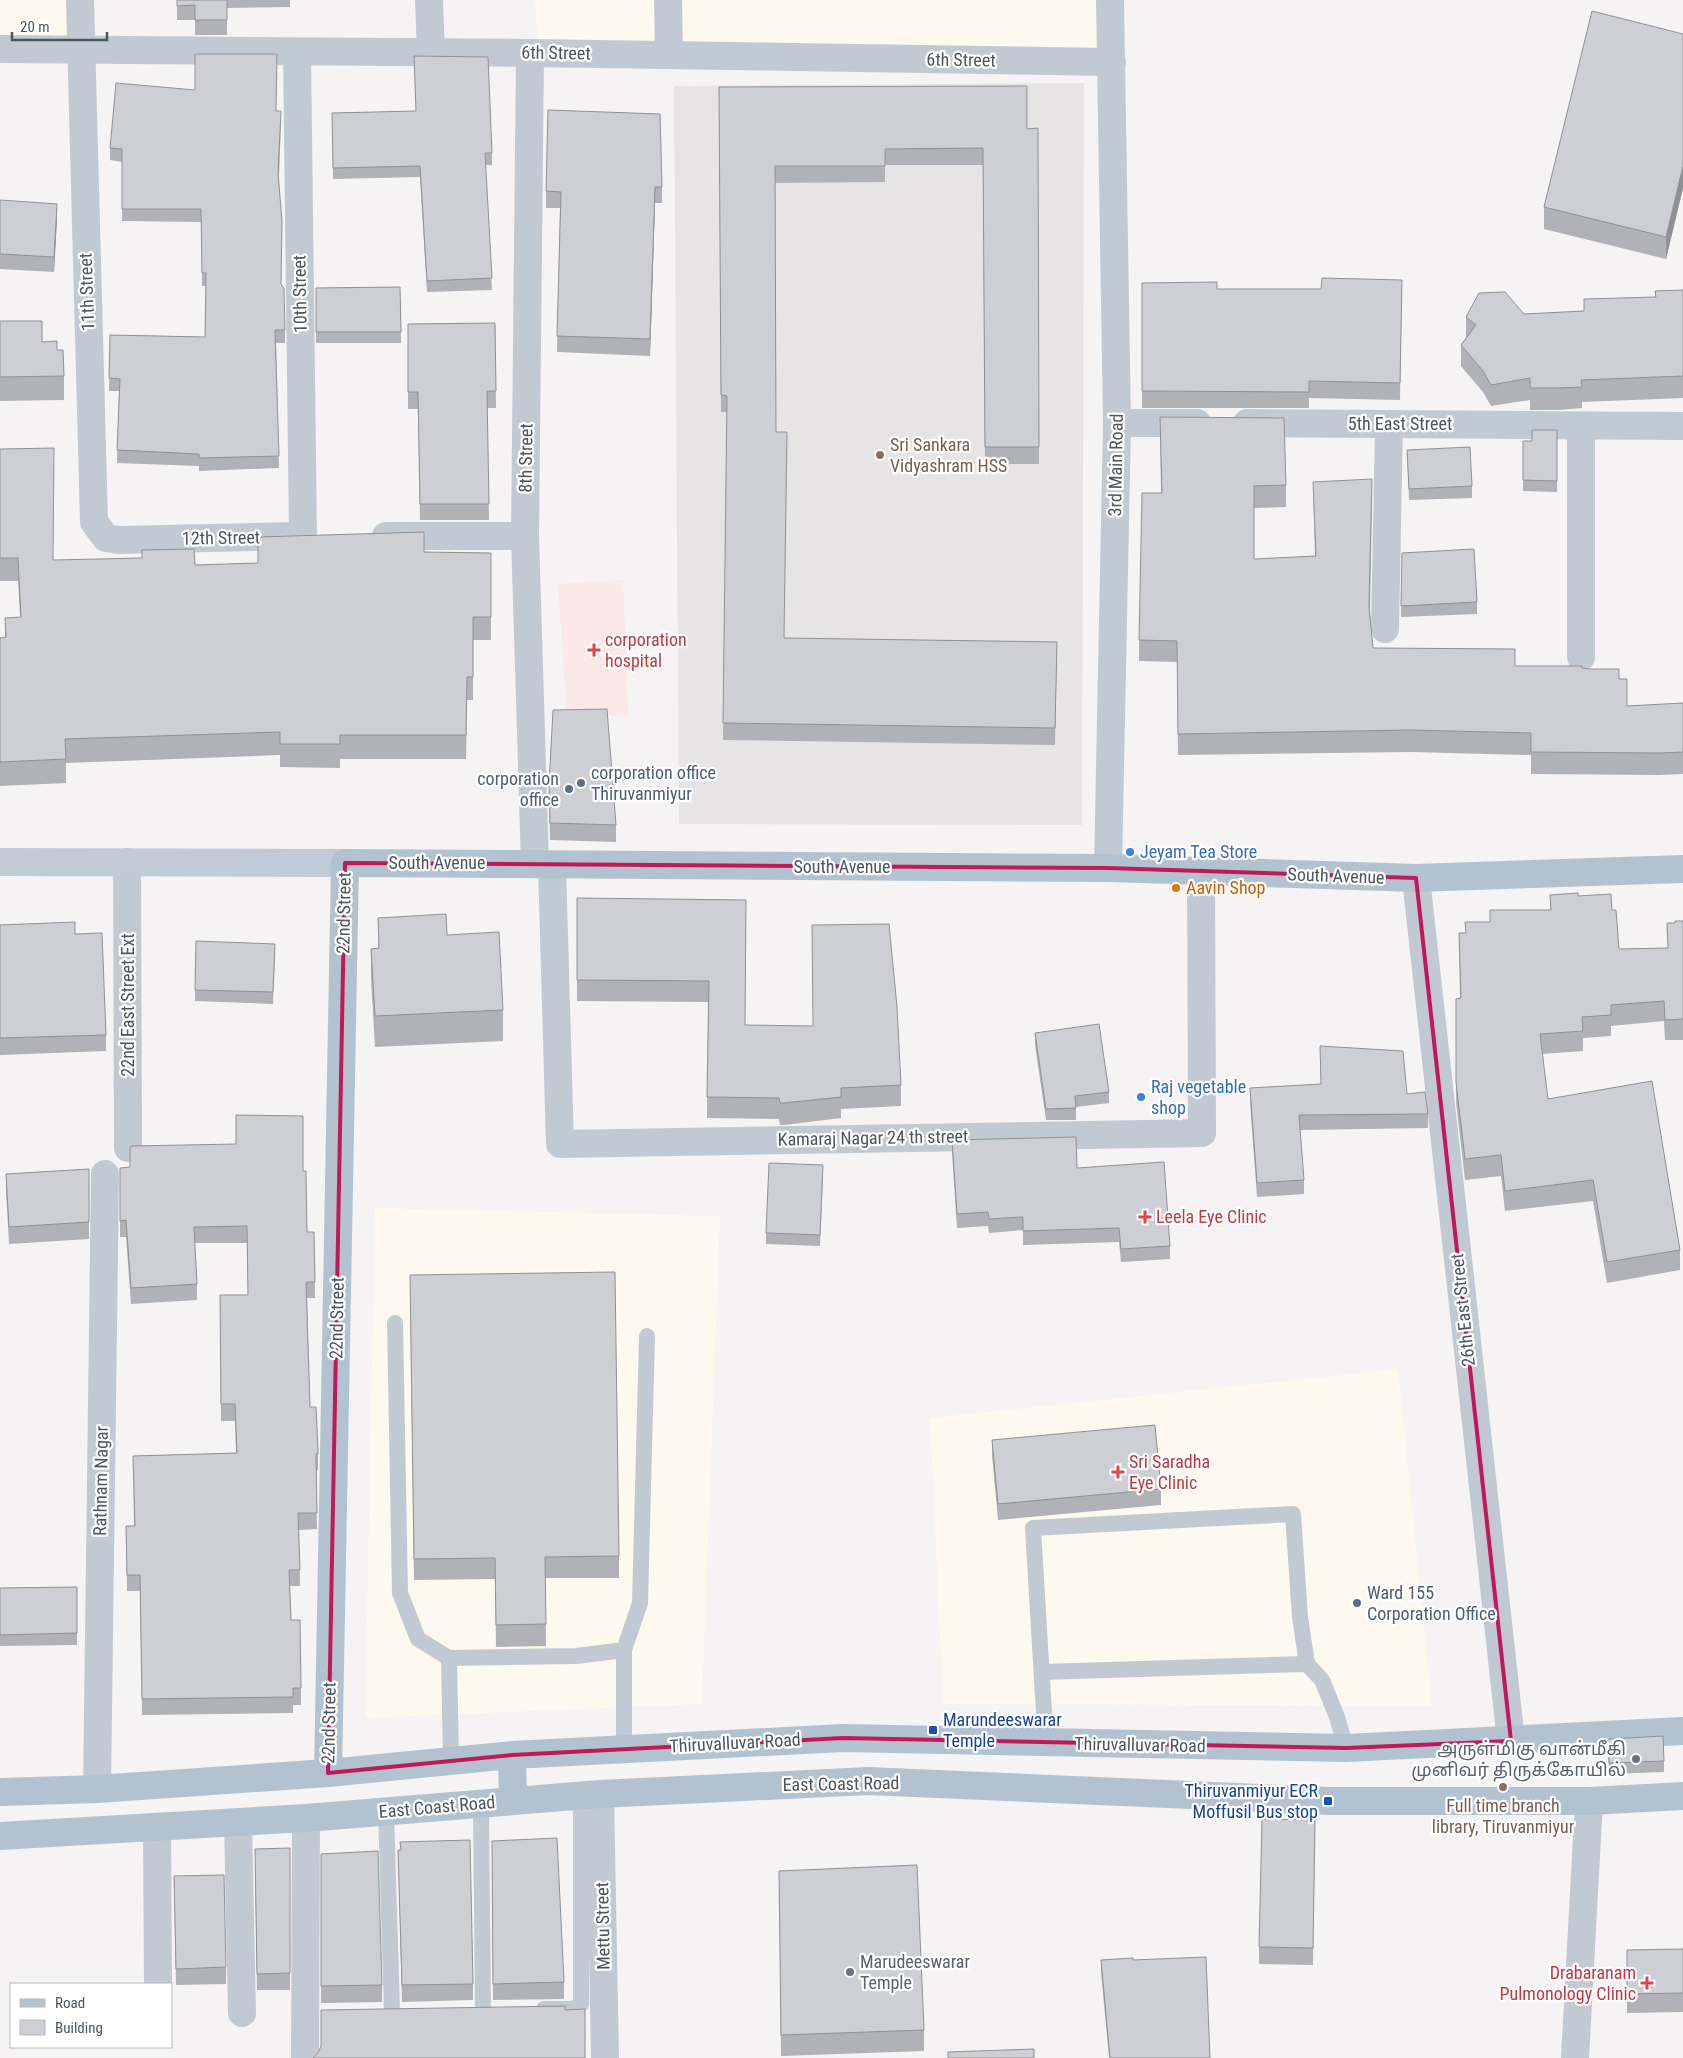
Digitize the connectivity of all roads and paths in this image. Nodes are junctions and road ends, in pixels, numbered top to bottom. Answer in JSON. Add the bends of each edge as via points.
{"nodes":[{"id":1,"x":80,"y":0,"type":"edge"},
{"id":2,"x":429,"y":0,"type":"edge"},
{"id":3,"x":668,"y":0,"type":"edge"},
{"id":4,"x":1110,"y":0,"type":"edge"},
{"id":5,"x":0,"y":49,"type":"edge"},
{"id":6,"x":80,"y":50,"type":"junction"},
{"id":7,"x":431,"y":52,"type":"junction"},
{"id":8,"x":530,"y":52,"type":"junction"},
{"id":9,"x":297,"y":53,"type":"junction"},
{"id":10,"x":669,"y":55,"type":"junction"},
{"id":11,"x":1112,"y":62,"type":"junction"},
{"id":12,"x":1117,"y":423,"type":"junction"},
{"id":13,"x":1389,"y":424,"type":"junction"},
{"id":14,"x":1581,"y":426,"type":"junction"},
{"id":15,"x":1683,"y":426,"type":"edge"},
{"id":16,"x":100,"y":533,"type":"joint"},
{"id":17,"x":303,"y":536,"type":"junction"},
{"id":18,"x":332,"y":536,"type":"edge"},
{"id":19,"x":361,"y":536,"type":"edge"},
{"id":20,"x":525,"y":536,"type":"junction"},
{"id":21,"x":1385,"y":629,"type":"dead end"},
{"id":22,"x":1581,"y":657,"type":"dead end"},
{"id":23,"x":0,"y":862,"type":"edge"},
{"id":24,"x":127,"y":862,"type":"junction"},
{"id":25,"x":345,"y":863,"type":"junction"},
{"id":26,"x":544,"y":865,"type":"junction"},
{"id":27,"x":1108,"y":868,"type":"junction"},
{"id":28,"x":1683,"y":869,"type":"edge"},
{"id":29,"x":1201,"y":872,"type":"junction"},
{"id":30,"x":1416,"y":878,"type":"junction"},
{"id":31,"x":128,"y":1148,"type":"edge"},
{"id":32,"x":105,"y":1174,"type":"dead end"},
{"id":33,"x":395,"y":1323,"type":"dead end"},
{"id":34,"x":647,"y":1336,"type":"dead end"},
{"id":35,"x":624,"y":1650,"type":"junction"},
{"id":36,"x":449,"y":1658,"type":"junction"},
{"id":37,"x":1307,"y":1664,"type":"junction"},
{"id":38,"x":1042,"y":1672,"type":"junction"},
{"id":39,"x":1683,"y":1731,"type":"edge"},
{"id":40,"x":1511,"y":1741,"type":"junction"},
{"id":41,"x":1052,"y":1743,"type":"junction"},
{"id":42,"x":1346,"y":1748,"type":"junction"},
{"id":43,"x":624,"y":1749,"type":"junction"},
{"id":44,"x":512,"y":1755,"type":"junction"},
{"id":45,"x":451,"y":1762,"type":"junction"},
{"id":46,"x":328,"y":1773,"type":"junction"},
{"id":47,"x":96,"y":1789,"type":"junction"},
{"id":48,"x":0,"y":1792,"type":"edge"},
{"id":49,"x":590,"y":1794,"type":"junction"},
{"id":50,"x":1683,"y":1796,"type":"edge"},
{"id":51,"x":513,"y":1801,"type":"junction"},
{"id":52,"x":1589,"y":1801,"type":"junction"},
{"id":53,"x":481,"y":1804,"type":"junction"},
{"id":54,"x":386,"y":1811,"type":"junction"},
{"id":55,"x":306,"y":1818,"type":"junction"},
{"id":56,"x":238,"y":1822,"type":"junction"},
{"id":57,"x":156,"y":1827,"type":"junction"},
{"id":58,"x":0,"y":1836,"type":"edge"},
{"id":59,"x":158,"y":1983,"type":"edge"},
{"id":60,"x":528,"y":2009,"type":"edge"},
{"id":61,"x":465,"y":2010,"type":"edge"},
{"id":62,"x":483,"y":2010,"type":"junction"},
{"id":63,"x":501,"y":2010,"type":"edge"},
{"id":64,"x":410,"y":2011,"type":"edge"},
{"id":65,"x":373,"y":2012,"type":"edge"},
{"id":66,"x":392,"y":2012,"type":"junction"},
{"id":67,"x":242,"y":2013,"type":"dead end"},
{"id":68,"x":305,"y":2058,"type":"edge"},
{"id":69,"x":605,"y":2058,"type":"edge"},
{"id":70,"x":1575,"y":2058,"type":"edge"}],
"edges":[{"from":1,"to":6,"type":"street","name":"11th Street"},
{"from":2,"to":7,"type":"street"},
{"from":3,"to":10,"type":"street"},
{"from":4,"to":11,"type":"street","name":"3rd Main Road"},
{"from":5,"to":6,"type":"street","name":"6th Street"},
{"from":6,"to":9,"type":"street","name":"6th Street"},
{"from":6,"to":16,"type":"street","name":"11th Street","via":[[93,513]]},
{"from":7,"to":8,"type":"street","name":"6th Street"},
{"from":7,"to":9,"type":"street","name":"6th Street"},
{"from":8,"to":10,"type":"street","name":"6th Street"},
{"from":8,"to":20,"type":"street","name":"8th Street"},
{"from":9,"to":17,"type":"street","name":"10th Street"},
{"from":10,"to":11,"type":"street","name":"6th Street"},
{"from":11,"to":12,"type":"street","name":"3rd Main Road"},
{"from":12,"to":13,"type":"street","name":"5th East Street"},
{"from":12,"to":27,"type":"street","name":"3rd Main Road"},
{"from":13,"to":14,"type":"street","name":"5th East Street"},
{"from":13,"to":21,"type":"street"},
{"from":14,"to":15,"type":"street","name":"5th East Street"},
{"from":14,"to":22,"type":"street"},
{"from":16,"to":17,"type":"street","name":"12th Street","via":[[118,540]]},
{"from":17,"to":18,"type":"street","name":"12th Street"},
{"from":19,"to":20,"type":"street"},
{"from":20,"to":26,"type":"street","name":"8th Street"},
{"from":23,"to":24,"type":"main road","name":"South Avenue"},
{"from":24,"to":25,"type":"main road","name":"South Avenue"},
{"from":24,"to":31,"type":"street","name":"22nd East Street Ext"},
{"from":25,"to":26,"type":"main road","name":"South Avenue"},
{"from":25,"to":46,"type":"main road","name":"22nd Street"},
{"from":26,"to":27,"type":"main road","name":"South Avenue"},
{"from":26,"to":29,"type":"street","name":"Kamaraj Nagar 24 th street","via":[[560,1144],[1202,1133]]},
{"from":27,"to":29,"type":"main road","name":"South Avenue"},
{"from":28,"to":30,"type":"main road","name":"South Avenue"},
{"from":29,"to":30,"type":"main road","name":"South Avenue"},
{"from":30,"to":40,"type":"street","name":"26th East Street"},
{"from":32,"to":47,"type":"street","name":"Rathnam Nagar"},
{"from":33,"to":36,"type":"lane","via":[[400,1593],[418,1639]]},
{"from":34,"to":35,"type":"lane","via":[[640,1603]]},
{"from":35,"to":36,"type":"lane","via":[[576,1656]]},
{"from":35,"to":43,"type":"lane"},
{"from":36,"to":45,"type":"lane"},
{"from":37,"to":38,"type":"lane"},
{"from":37,"to":38,"type":"lane","via":[[1300,1617],[1293,1514],[1033,1528]]},
{"from":37,"to":42,"type":"lane","via":[[1322,1680]]},
{"from":38,"to":41,"type":"lane","via":[[1044,1712]]},
{"from":39,"to":40,"type":"main road","name":"Thiruvalluvar Road"},
{"from":40,"to":42,"type":"main road","name":"Thiruvalluvar Road"},
{"from":41,"to":42,"type":"main road","name":"Thiruvalluvar Road"},
{"from":41,"to":43,"type":"main road","name":"Thiruvalluvar Road","via":[[843,1738]]},
{"from":43,"to":44,"type":"main road","name":"Thiruvalluvar Road"},
{"from":44,"to":45,"type":"main road","name":"Thiruvalluvar Road"},
{"from":44,"to":51,"type":"main road"},
{"from":45,"to":46,"type":"main road","name":"Thiruvalluvar Road"},
{"from":46,"to":47,"type":"main road"},
{"from":47,"to":48,"type":"main road"},
{"from":49,"to":51,"type":"main road","name":"East Coast Road"},
{"from":49,"to":52,"type":"main road","name":"East Coast Road","via":[[868,1780],[1328,1801]]},
{"from":49,"to":60,"type":"lane","via":[[581,2004],[573,2008]]},
{"from":49,"to":69,"type":"street","name":"Mettu Street"},
{"from":50,"to":52,"type":"main road","name":"East Coast Road"},
{"from":51,"to":53,"type":"main road","name":"East Coast Road"},
{"from":52,"to":70,"type":"street"},
{"from":53,"to":54,"type":"main road","name":"East Coast Road"},
{"from":53,"to":62,"type":"lane"},
{"from":54,"to":55,"type":"main road","name":"East Coast Road"},
{"from":54,"to":66,"type":"lane"},
{"from":55,"to":56,"type":"main road","name":"East Coast Road"},
{"from":55,"to":68,"type":"street","via":[[315,2013]]},
{"from":56,"to":57,"type":"main road","name":"East Coast Road"},
{"from":56,"to":67,"type":"street"},
{"from":57,"to":58,"type":"main road","name":"East Coast Road"},
{"from":57,"to":59,"type":"street"},
{"from":61,"to":62,"type":"lane"},
{"from":62,"to":63,"type":"lane"},
{"from":64,"to":66,"type":"lane"},
{"from":65,"to":66,"type":"lane"}]}
